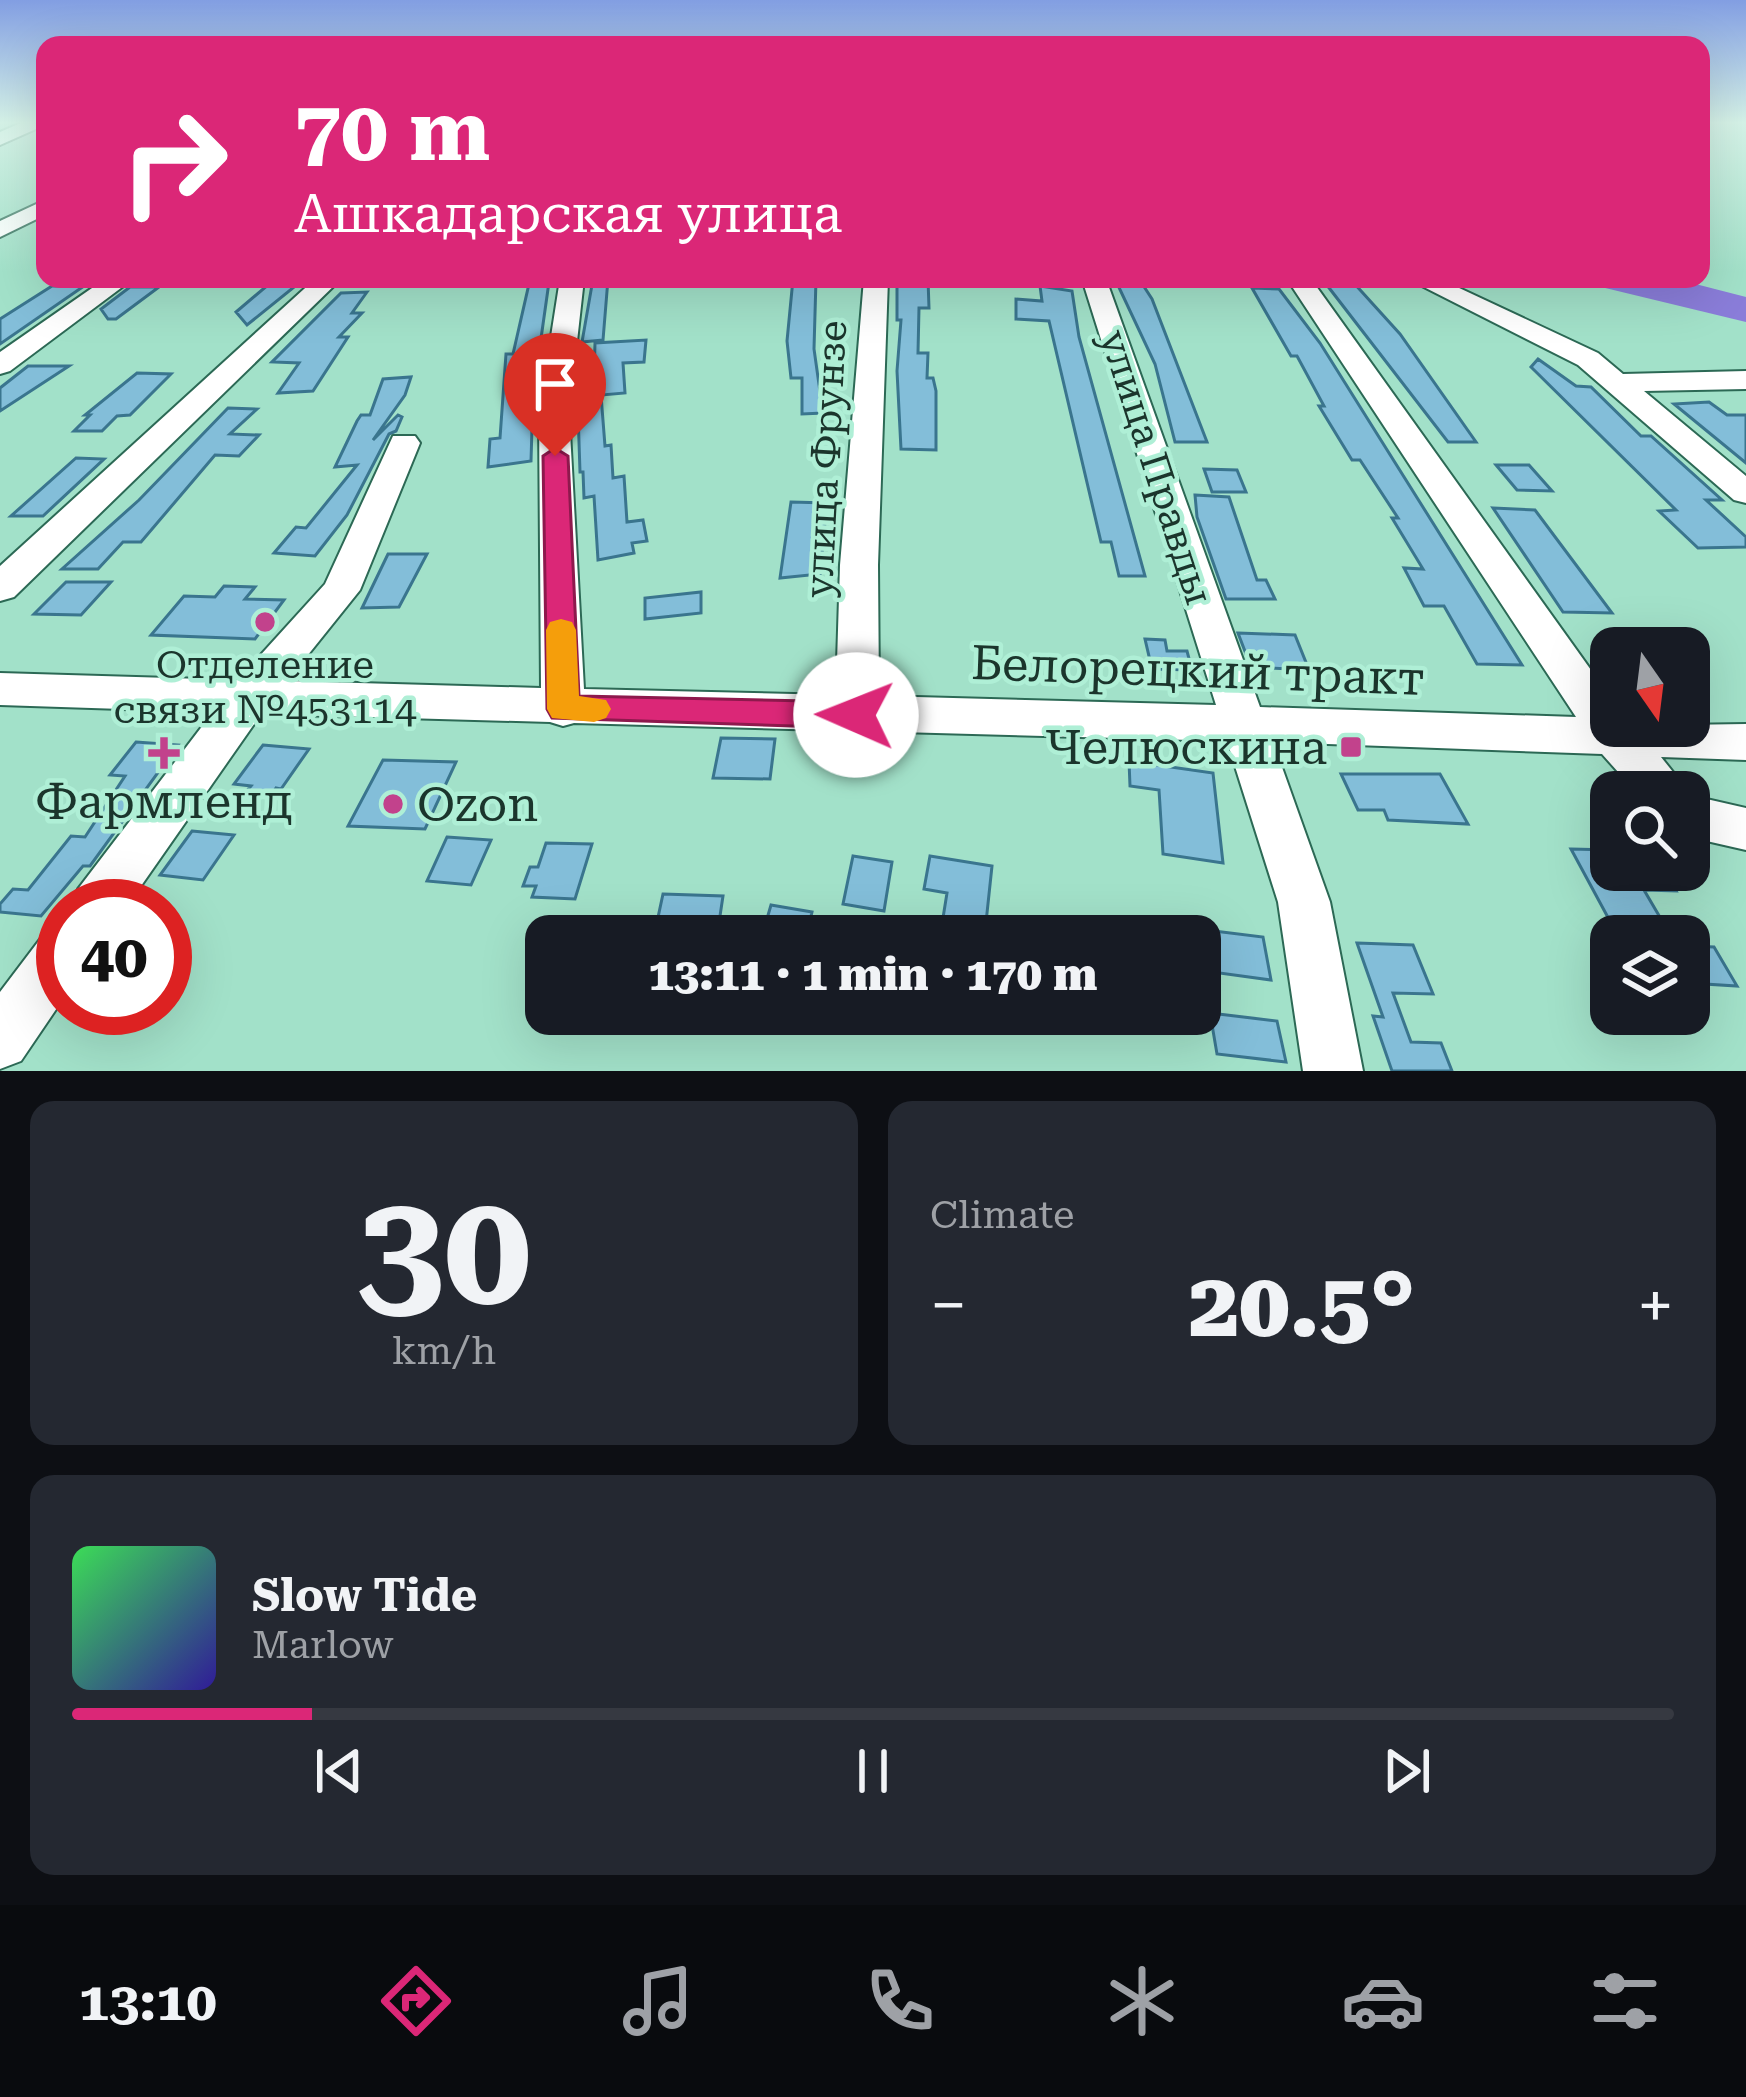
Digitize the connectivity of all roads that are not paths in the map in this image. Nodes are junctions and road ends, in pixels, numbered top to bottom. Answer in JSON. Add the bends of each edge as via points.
{"nodes":[{"id":1,"x":36,"y":211,"type":"edge"},
{"id":2,"x":0,"y":230,"type":"edge"},
{"id":3,"x":109,"y":288,"type":"edge"},
{"id":4,"x":319,"y":288,"type":"edge"},
{"id":5,"x":571,"y":288,"type":"edge"},
{"id":6,"x":875,"y":288,"type":"edge"},
{"id":7,"x":1097,"y":288,"type":"edge"},
{"id":8,"x":1305,"y":288,"type":"edge"},
{"id":9,"x":1439,"y":288,"type":"edge"},
{"id":10,"x":0,"y":365,"type":"edge"},
{"id":11,"x":1746,"y":380,"type":"edge"},
{"id":12,"x":1616,"y":383,"type":"junction"},
{"id":13,"x":404,"y":443,"type":"dead end"},
{"id":14,"x":1746,"y":493,"type":"edge"},
{"id":15,"x":0,"y":588,"type":"edge"},
{"id":16,"x":0,"y":689,"type":"edge"},
{"id":17,"x":248,"y":698,"type":"junction"},
{"id":18,"x":1590,"y":703,"type":"edge"},
{"id":19,"x":563,"y":709,"type":"junction"},
{"id":20,"x":856,"y":715,"type":"junction"},
{"id":21,"x":1243,"y":723,"type":"junction"},
{"id":22,"x":1590,"y":735,"type":"edge"},
{"id":23,"x":1710,"y":740,"type":"edge"},
{"id":24,"x":1746,"y":742,"type":"edge"},
{"id":25,"x":1623,"y":747,"type":"edge"},
{"id":26,"x":1646,"y":771,"type":"edge"},
{"id":27,"x":1710,"y":821,"type":"edge"},
{"id":28,"x":1746,"y":829,"type":"edge"},
{"id":29,"x":117,"y":879,"type":"edge"},
{"id":30,"x":36,"y":990,"type":"edge"},
{"id":31,"x":0,"y":1040,"type":"edge"},
{"id":32,"x":1333,"y":1071,"type":"edge"}],
"edges":[{"from":1,"to":2,"type":"street"},
{"from":3,"to":10,"type":"street"},
{"from":4,"to":15,"type":"street"},
{"from":5,"to":19,"type":"street","via":[[554,413]]},
{"from":6,"to":20,"type":"street","name":"улица Фрунзе"},
{"from":7,"to":21,"type":"street","name":"улица Правды"},
{"from":8,"to":18,"type":"street"},
{"from":9,"to":12,"type":"street","via":[[1588,358]]},
{"from":11,"to":12,"type":"street"},
{"from":12,"to":14,"type":"street"},
{"from":13,"to":17,"type":"street","via":[[341,590]]},
{"from":16,"to":17,"type":"street","name":"Белорецкий тракт"},
{"from":17,"to":19,"type":"street","name":"Белорецкий тракт"},
{"from":17,"to":29,"type":"street"},
{"from":19,"to":20,"type":"street","name":"Белорецкий тракт"},
{"from":20,"to":21,"type":"street","name":"Белорецкий тракт"},
{"from":21,"to":22,"type":"street","name":"Белорецкий тракт"},
{"from":21,"to":32,"type":"street","name":"улица Правды","via":[[1304,902]]},
{"from":23,"to":24,"type":"street","name":"Белорецкий тракт"},
{"from":25,"to":26,"type":"street"},
{"from":27,"to":28,"type":"street"},
{"from":30,"to":31,"type":"street"}]}
